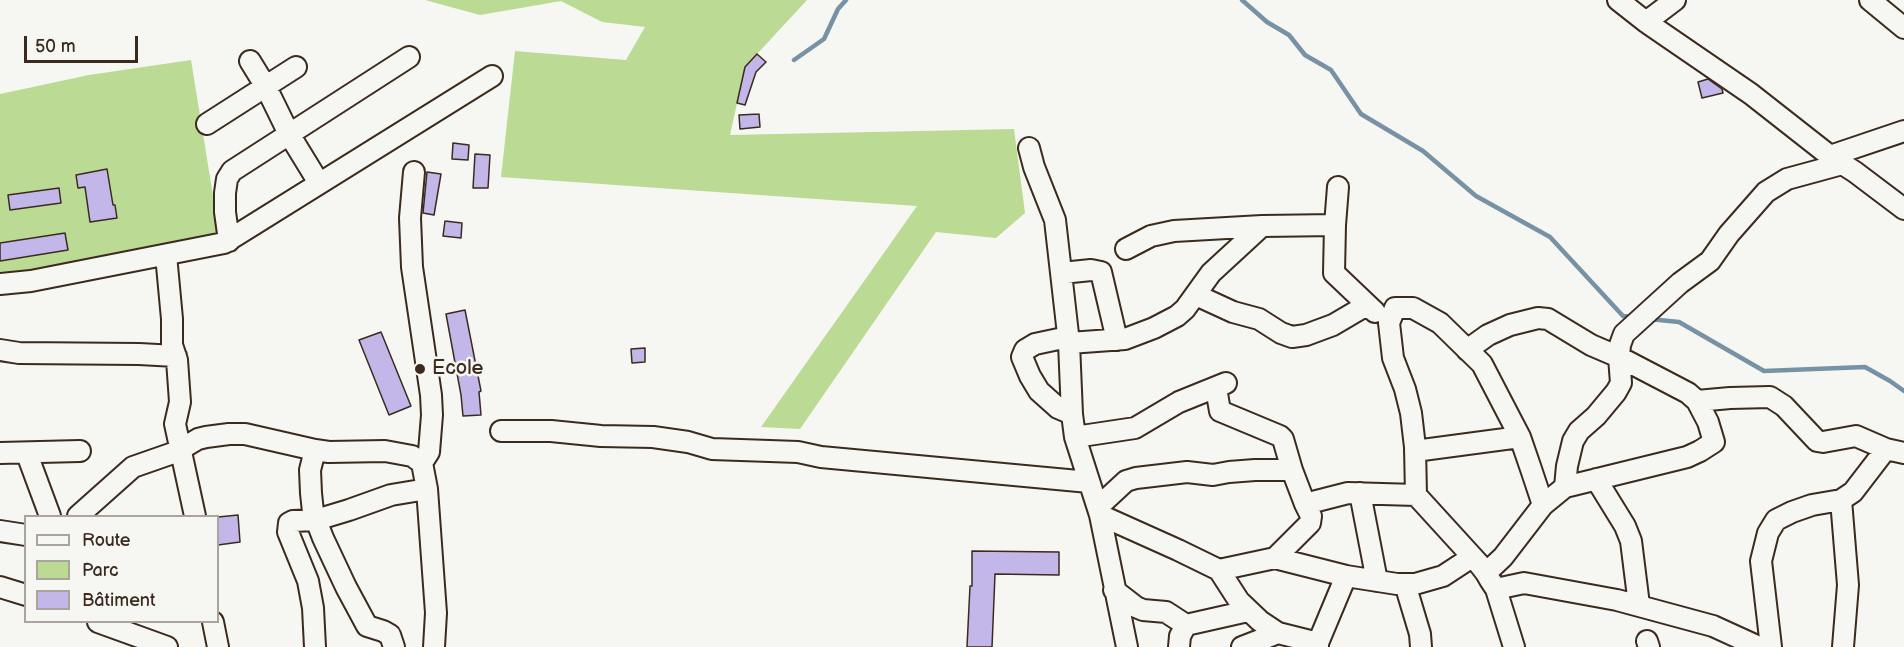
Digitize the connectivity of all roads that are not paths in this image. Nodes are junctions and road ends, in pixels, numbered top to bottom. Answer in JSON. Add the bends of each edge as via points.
{"nodes":[{"id":1,"x":1618,"y":0,"type":"edge"},
{"id":2,"x":1675,"y":0,"type":"edge"},
{"id":3,"x":1870,"y":0,"type":"edge"},
{"id":4,"x":1647,"y":22,"type":"junction"},
{"id":5,"x":1904,"y":28,"type":"edge"},
{"id":6,"x":409,"y":57,"type":"dead end"},
{"id":7,"x":250,"y":61,"type":"dead end"},
{"id":8,"x":296,"y":67,"type":"dead end"},
{"id":9,"x":492,"y":76,"type":"dead end"},
{"id":10,"x":266,"y":87,"type":"junction"},
{"id":11,"x":207,"y":124,"type":"dead end"},
{"id":12,"x":1904,"y":131,"type":"edge"},
{"id":13,"x":289,"y":134,"type":"junction"},
{"id":14,"x":1029,"y":148,"type":"dead end"},
{"id":15,"x":1836,"y":160,"type":"junction"},
{"id":16,"x":414,"y":172,"type":"dead end"},
{"id":17,"x":319,"y":183,"type":"junction"},
{"id":18,"x":1338,"y":187,"type":"dead end"},
{"id":19,"x":1904,"y":209,"type":"edge"},
{"id":20,"x":1335,"y":225,"type":"junction"},
{"id":21,"x":1262,"y":226,"type":"junction"},
{"id":22,"x":229,"y":241,"type":"junction"},
{"id":23,"x":1126,"y":249,"type":"dead end"},
{"id":24,"x":166,"y":255,"type":"junction"},
{"id":25,"x":1062,"y":273,"type":"junction"},
{"id":26,"x":0,"y":284,"type":"edge"},
{"id":27,"x":1196,"y":295,"type":"junction"},
{"id":28,"x":1367,"y":305,"type":"junction"},
{"id":29,"x":1389,"y":323,"type":"junction"},
{"id":30,"x":1068,"y":340,"type":"junction"},
{"id":31,"x":1117,"y":340,"type":"junction"},
{"id":32,"x":0,"y":350,"type":"edge"},
{"id":33,"x":1467,"y":350,"type":"junction"},
{"id":34,"x":176,"y":356,"type":"junction"},
{"id":35,"x":1619,"y":357,"type":"junction"},
{"id":36,"x":1697,"y":401,"type":"junction"},
{"id":37,"x":1072,"y":414,"type":"junction"},
{"id":38,"x":501,"y":431,"type":"dead end"},
{"id":39,"x":1075,"y":437,"type":"junction"},
{"id":40,"x":1520,"y":437,"type":"junction"},
{"id":41,"x":80,"y":450,"type":"dead end"},
{"id":42,"x":180,"y":450,"type":"junction"},
{"id":43,"x":315,"y":450,"type":"junction"},
{"id":44,"x":1415,"y":451,"type":"junction"},
{"id":45,"x":1895,"y":451,"type":"edge"},
{"id":46,"x":0,"y":453,"type":"edge"},
{"id":47,"x":27,"y":454,"type":"junction"},
{"id":48,"x":422,"y":463,"type":"junction"},
{"id":49,"x":1292,"y":470,"type":"junction"},
{"id":50,"x":1596,"y":479,"type":"junction"},
{"id":51,"x":1089,"y":482,"type":"junction"},
{"id":52,"x":1565,"y":487,"type":"junction"},
{"id":53,"x":427,"y":489,"type":"junction"},
{"id":54,"x":1359,"y":493,"type":"junction"},
{"id":55,"x":1416,"y":495,"type":"junction"},
{"id":56,"x":1841,"y":500,"type":"junction"},
{"id":57,"x":1305,"y":504,"type":"junction"},
{"id":58,"x":1543,"y":505,"type":"junction"},
{"id":59,"x":1099,"y":511,"type":"junction"},
{"id":60,"x":50,"y":515,"type":"edge"},
{"id":61,"x":79,"y":515,"type":"edge"},
{"id":62,"x":195,"y":515,"type":"edge"},
{"id":63,"x":316,"y":520,"type":"junction"},
{"id":64,"x":0,"y":531,"type":"edge"},
{"id":65,"x":24,"y":535,"type":"edge"},
{"id":66,"x":1472,"y":557,"type":"junction"},
{"id":67,"x":1275,"y":558,"type":"junction"},
{"id":68,"x":1219,"y":570,"type":"junction"},
{"id":69,"x":1346,"y":576,"type":"junction"},
{"id":70,"x":1377,"y":581,"type":"junction"},
{"id":71,"x":1491,"y":581,"type":"junction"},
{"id":72,"x":1405,"y":584,"type":"junction"},
{"id":73,"x":0,"y":587,"type":"edge"},
{"id":74,"x":1114,"y":590,"type":"junction"},
{"id":75,"x":24,"y":595,"type":"edge"},
{"id":76,"x":1638,"y":605,"type":"junction"},
{"id":77,"x":1248,"y":611,"type":"junction"},
{"id":78,"x":103,"y":623,"type":"edge"},
{"id":79,"x":213,"y":623,"type":"edge"},
{"id":80,"x":1186,"y":625,"type":"junction"},
{"id":81,"x":1278,"y":633,"type":"junction"},
{"id":82,"x":1318,"y":645,"type":"edge"},
{"id":83,"x":167,"y":647,"type":"edge"},
{"id":84,"x":218,"y":647,"type":"edge"},
{"id":85,"x":315,"y":647,"type":"edge"},
{"id":86,"x":394,"y":647,"type":"edge"},
{"id":87,"x":434,"y":647,"type":"edge"},
{"id":88,"x":1127,"y":647,"type":"edge"},
{"id":89,"x":1179,"y":647,"type":"edge"},
{"id":90,"x":1242,"y":647,"type":"edge"},
{"id":91,"x":1421,"y":647,"type":"edge"},
{"id":92,"x":1514,"y":647,"type":"edge"},
{"id":93,"x":1759,"y":647,"type":"edge"},
{"id":94,"x":1771,"y":647,"type":"edge"},
{"id":95,"x":1843,"y":647,"type":"edge"}],
"edges":[{"from":1,"to":4,"type":"street"},
{"from":2,"to":4,"type":"street"},
{"from":3,"to":5,"type":"street"},
{"from":4,"to":15,"type":"street","via":[[1751,94]]},
{"from":6,"to":13,"type":"street"},
{"from":7,"to":10,"type":"street"},
{"from":8,"to":10,"type":"street"},
{"from":9,"to":17,"type":"street"},
{"from":10,"to":11,"type":"street"},
{"from":10,"to":13,"type":"street"},
{"from":12,"to":15,"type":"street"},
{"from":13,"to":17,"type":"street"},
{"from":13,"to":22,"type":"street","via":[[229,175],[225,206]]},
{"from":14,"to":25,"type":"street","via":[[1055,220]]},
{"from":15,"to":19,"type":"street"},
{"from":15,"to":35,"type":"street","via":[[1787,179],[1766,192],[1710,261],[1624,334]]},
{"from":16,"to":48,"type":"street","via":[[411,267],[432,415],[429,452]]},
{"from":17,"to":22,"type":"street"},
{"from":18,"to":20,"type":"street"},
{"from":20,"to":21,"type":"street"},
{"from":20,"to":28,"type":"street","via":[[1334,273]]},
{"from":21,"to":23,"type":"street","via":[[1174,231],[1151,236]]},
{"from":21,"to":27,"type":"street","via":[[1211,273]]},
{"from":22,"to":24,"type":"street"},
{"from":24,"to":26,"type":"street"},
{"from":24,"to":34,"type":"street"},
{"from":25,"to":30,"type":"street"},
{"from":25,"to":31,"type":"street","via":[[1101,272]]},
{"from":27,"to":28,"type":"street","via":[[1260,319],[1292,337],[1333,325]]},
{"from":27,"to":31,"type":"street","via":[[1177,316]]},
{"from":28,"to":29,"type":"street"},
{"from":29,"to":33,"type":"street","via":[[1395,308],[1413,308],[1440,322]]},
{"from":29,"to":44,"type":"street","via":[[1393,358],[1411,413]]},
{"from":30,"to":31,"type":"street"},
{"from":30,"to":37,"type":"street"},
{"from":30,"to":37,"type":"street","via":[[1035,344],[1022,357],[1039,391],[1058,408]]},
{"from":32,"to":34,"type":"street"},
{"from":33,"to":35,"type":"street","via":[[1510,325],[1543,318]]},
{"from":33,"to":40,"type":"street","via":[[1487,371]]},
{"from":34,"to":42,"type":"street","via":[[180,402],[175,424]]},
{"from":35,"to":36,"type":"street"},
{"from":35,"to":52,"type":"street","via":[[1621,383],[1573,441]]},
{"from":36,"to":45,"type":"street","via":[[1770,397],[1817,441],[1856,436]]},
{"from":36,"to":50,"type":"street","via":[[1715,439],[1713,445],[1687,457]]},
{"from":37,"to":39,"type":"street"},
{"from":38,"to":51,"type":"street","via":[[653,437],[712,449],[798,452]]},
{"from":39,"to":49,"type":"street","via":[[1135,428],[1179,402],[1221,385],[1220,411],[1280,436]]},
{"from":39,"to":51,"type":"street"},
{"from":40,"to":44,"type":"street"},
{"from":40,"to":58,"type":"street"},
{"from":41,"to":47,"type":"street"},
{"from":42,"to":43,"type":"street","via":[[198,439],[229,434]]},
{"from":42,"to":61,"type":"street","via":[[133,467]]},
{"from":42,"to":62,"type":"street"},
{"from":43,"to":48,"type":"street","via":[[385,451],[406,454]]},
{"from":43,"to":63,"type":"street","via":[[310,479]]},
{"from":44,"to":55,"type":"street"},
{"from":45,"to":56,"type":"street"},
{"from":46,"to":47,"type":"street"},
{"from":47,"to":60,"type":"street"},
{"from":48,"to":53,"type":"street"},
{"from":49,"to":57,"type":"street"},
{"from":49,"to":59,"type":"street","via":[[1213,475],[1187,472],[1136,478],[1126,482]]},
{"from":50,"to":52,"type":"street"},
{"from":50,"to":76,"type":"street","via":[[1631,541]]},
{"from":51,"to":59,"type":"street"},
{"from":52,"to":58,"type":"street"},
{"from":53,"to":63,"type":"street","via":[[391,495]]},
{"from":53,"to":87,"type":"street","via":[[436,613]]},
{"from":54,"to":55,"type":"street"},
{"from":54,"to":57,"type":"street"},
{"from":54,"to":70,"type":"street"},
{"from":55,"to":66,"type":"street"},
{"from":56,"to":94,"type":"street","via":[[1792,512],[1776,520],[1768,533],[1761,561]]},
{"from":56,"to":95,"type":"street","via":[[1848,585]]},
{"from":57,"to":67,"type":"street","via":[[1310,523]]},
{"from":58,"to":71,"type":"street","via":[[1503,557]]},
{"from":59,"to":68,"type":"street"},
{"from":59,"to":74,"type":"street"},
{"from":63,"to":85,"type":"street","via":[[293,521],[287,527],[308,581]]},
{"from":63,"to":86,"type":"street","via":[[364,621],[371,629],[390,635]]},
{"from":64,"to":65,"type":"street"},
{"from":66,"to":71,"type":"street"},
{"from":66,"to":72,"type":"street","via":[[1443,576]]},
{"from":67,"to":68,"type":"street"},
{"from":67,"to":69,"type":"street"},
{"from":68,"to":77,"type":"street"},
{"from":69,"to":70,"type":"street"},
{"from":69,"to":82,"type":"street"},
{"from":70,"to":72,"type":"street"},
{"from":71,"to":76,"type":"street","via":[[1524,583]]},
{"from":71,"to":92,"type":"street"},
{"from":72,"to":91,"type":"street"},
{"from":73,"to":75,"type":"street"},
{"from":74,"to":80,"type":"street","via":[[1136,607],[1166,612]]},
{"from":74,"to":88,"type":"street"},
{"from":76,"to":93,"type":"street","via":[[1713,626]]},
{"from":77,"to":80,"type":"street"},
{"from":77,"to":81,"type":"street"},
{"from":78,"to":83,"type":"street"},
{"from":79,"to":84,"type":"street"},
{"from":80,"to":89,"type":"street"},
{"from":81,"to":82,"type":"street"},
{"from":81,"to":90,"type":"street"}]}
